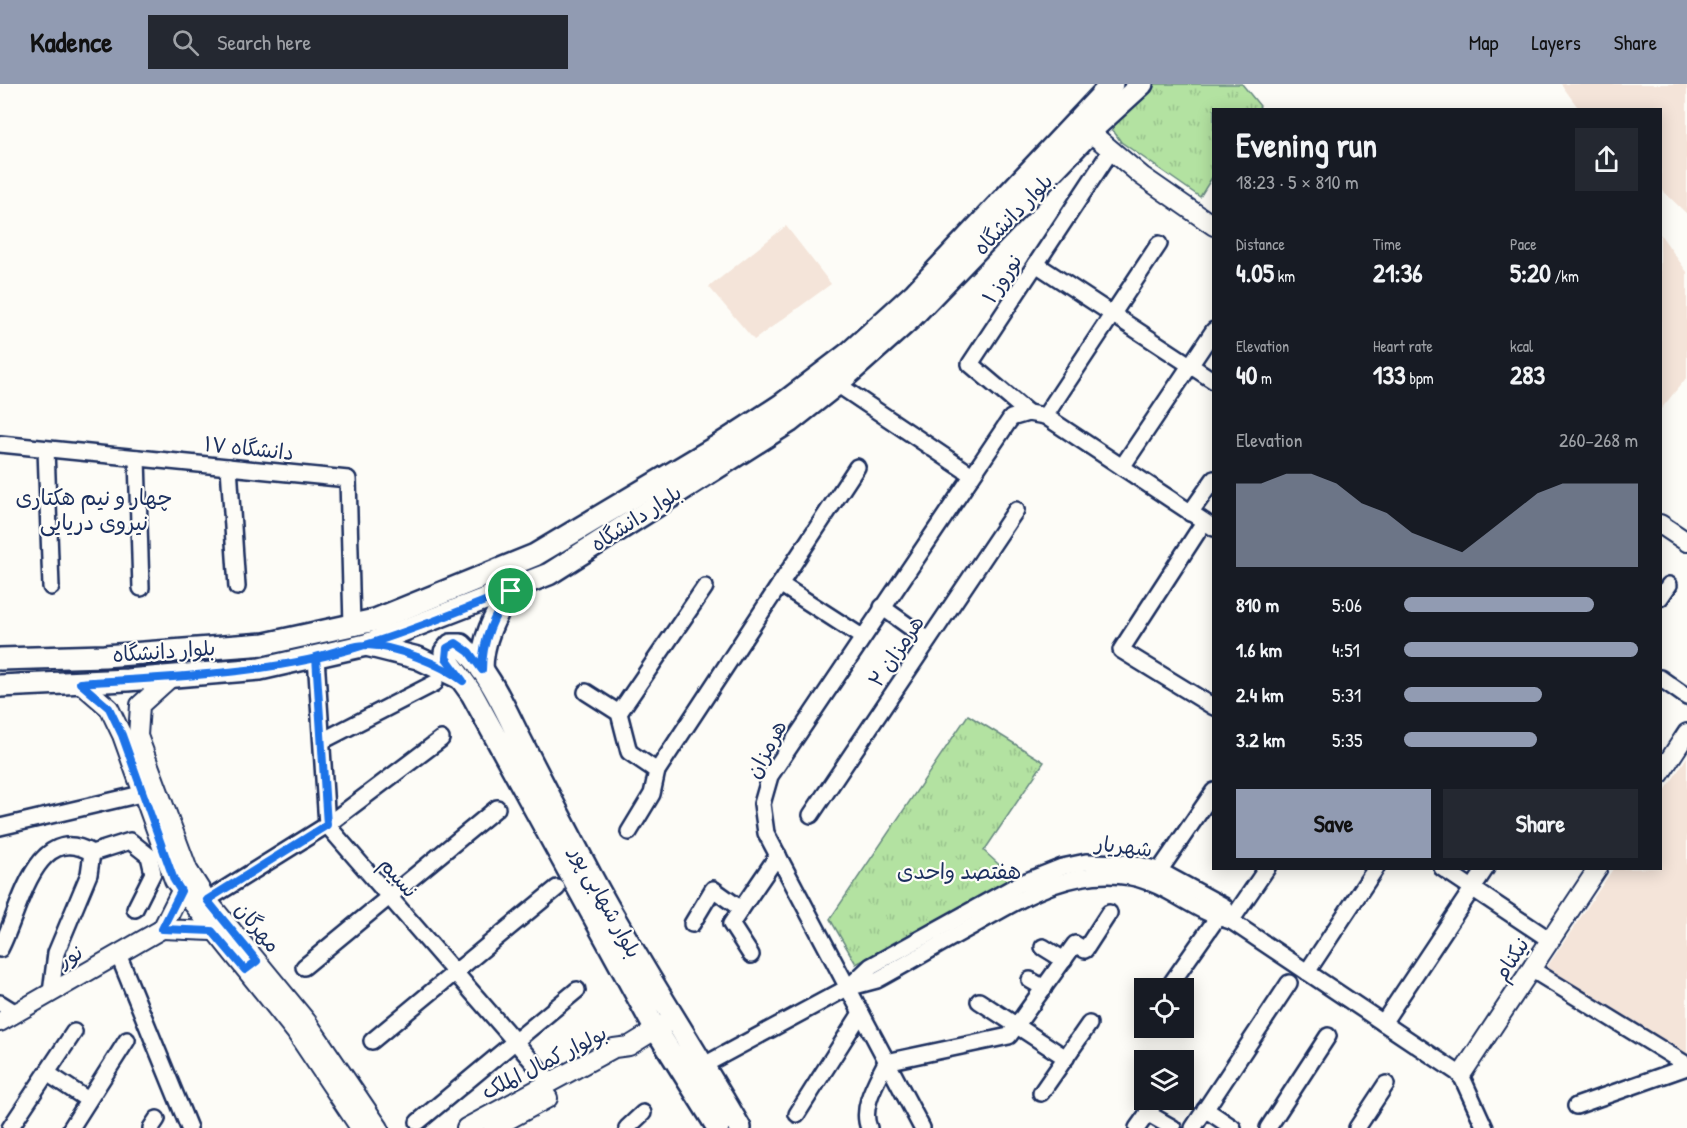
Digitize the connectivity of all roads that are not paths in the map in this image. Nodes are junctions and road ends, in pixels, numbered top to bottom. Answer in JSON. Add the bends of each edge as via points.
{"nodes":[{"id":1,"x":1112,"y":84,"type":"edge"},
{"id":2,"x":1142,"y":84,"type":"edge"},
{"id":3,"x":1091,"y":133,"type":"junction"},
{"id":4,"x":1110,"y":152,"type":"junction"},
{"id":5,"x":1212,"y":225,"type":"edge"},
{"id":6,"x":1159,"y":244,"type":"dead end"},
{"id":7,"x":1036,"y":264,"type":"junction"},
{"id":8,"x":1112,"y":314,"type":"junction"},
{"id":9,"x":1212,"y":333,"type":"edge"},
{"id":10,"x":1189,"y":365,"type":"junction"},
{"id":11,"x":1212,"y":380,"type":"edge"},
{"id":12,"x":837,"y":384,"type":"junction"},
{"id":13,"x":1028,"y":413,"type":"junction"},
{"id":14,"x":1045,"y":416,"type":"junction"},
{"id":15,"x":0,"y":444,"type":"edge"},
{"id":16,"x":46,"y":449,"type":"junction"},
{"id":17,"x":137,"y":458,"type":"junction"},
{"id":18,"x":229,"y":467,"type":"junction"},
{"id":19,"x":857,"y":467,"type":"dead end"},
{"id":20,"x":1122,"y":467,"type":"junction"},
{"id":21,"x":972,"y":474,"type":"junction"},
{"id":22,"x":1212,"y":481,"type":"edge"},
{"id":23,"x":1016,"y":510,"type":"dead end"},
{"id":24,"x":1190,"y":513,"type":"junction"},
{"id":25,"x":1209,"y":525,"type":"edge"},
{"id":26,"x":1662,"y":525,"type":"edge"},
{"id":27,"x":1687,"y":542,"type":"edge"},
{"id":28,"x":780,"y":584,"type":"junction"},
{"id":29,"x":705,"y":586,"type":"dead end"},
{"id":30,"x":51,"y":587,"type":"dead end"},
{"id":31,"x":237,"y":587,"type":"dead end"},
{"id":32,"x":141,"y":588,"type":"dead end"},
{"id":33,"x":511,"y":591,"type":"junction"},
{"id":34,"x":882,"y":607,"type":"junction"},
{"id":35,"x":352,"y":625,"type":"junction"},
{"id":36,"x":862,"y":638,"type":"junction"},
{"id":37,"x":928,"y":640,"type":"junction"},
{"id":38,"x":366,"y":645,"type":"junction"},
{"id":39,"x":185,"y":650,"type":"junction"},
{"id":40,"x":316,"y":657,"type":"junction"},
{"id":41,"x":0,"y":659,"type":"edge"},
{"id":42,"x":482,"y":670,"type":"junction"},
{"id":43,"x":178,"y":676,"type":"junction"},
{"id":44,"x":1662,"y":679,"type":"edge"},
{"id":45,"x":463,"y":681,"type":"junction"},
{"id":46,"x":80,"y":683,"type":"junction"},
{"id":47,"x":435,"y":683,"type":"dead end"},
{"id":48,"x":0,"y":686,"type":"edge"},
{"id":49,"x":586,"y":692,"type":"dead end"},
{"id":50,"x":1687,"y":696,"type":"edge"},
{"id":51,"x":1212,"y":706,"type":"edge"},
{"id":52,"x":619,"y":714,"type":"junction"},
{"id":53,"x":115,"y":719,"type":"junction"},
{"id":54,"x":137,"y":720,"type":"junction"},
{"id":55,"x":1687,"y":733,"type":"edge"},
{"id":56,"x":441,"y":740,"type":"dead end"},
{"id":57,"x":322,"y":741,"type":"junction"},
{"id":58,"x":657,"y":771,"type":"junction"},
{"id":59,"x":1662,"y":771,"type":"edge"},
{"id":60,"x":1212,"y":793,"type":"edge"},
{"id":61,"x":141,"y":794,"type":"junction"},
{"id":62,"x":497,"y":808,"type":"dead end"},
{"id":63,"x":811,"y":815,"type":"dead end"},
{"id":64,"x":327,"y":825,"type":"junction"},
{"id":65,"x":0,"y":826,"type":"edge"},
{"id":66,"x":629,"y":832,"type":"dead end"},
{"id":67,"x":92,"y":853,"type":"junction"},
{"id":68,"x":778,"y":855,"type":"junction"},
{"id":69,"x":1265,"y":870,"type":"edge"},
{"id":70,"x":1375,"y":870,"type":"edge"},
{"id":71,"x":1445,"y":870,"type":"edge"},
{"id":72,"x":1485,"y":870,"type":"edge"},
{"id":73,"x":1597,"y":870,"type":"edge"},
{"id":74,"x":1155,"y":877,"type":"junction"},
{"id":75,"x":557,"y":888,"type":"dead end"},
{"id":76,"x":1472,"y":889,"type":"junction"},
{"id":77,"x":181,"y":891,"type":"junction"},
{"id":78,"x":390,"y":898,"type":"junction"},
{"id":79,"x":207,"y":900,"type":"junction"},
{"id":80,"x":135,"y":909,"type":"dead end"},
{"id":81,"x":741,"y":909,"type":"junction"},
{"id":82,"x":1109,"y":914,"type":"dead end"},
{"id":83,"x":1224,"y":920,"type":"junction"},
{"id":84,"x":692,"y":924,"type":"dead end"},
{"id":85,"x":162,"y":929,"type":"junction"},
{"id":86,"x":212,"y":931,"type":"junction"},
{"id":87,"x":1550,"y":940,"type":"junction"},
{"id":88,"x":1043,"y":947,"type":"dead end"},
{"id":89,"x":0,"y":949,"type":"edge"},
{"id":90,"x":118,"y":954,"type":"junction"},
{"id":91,"x":751,"y":955,"type":"dead end"},
{"id":92,"x":1064,"y":960,"type":"junction"},
{"id":93,"x":251,"y":965,"type":"junction"},
{"id":94,"x":304,"y":968,"type":"dead end"},
{"id":95,"x":1531,"y":969,"type":"junction"},
{"id":96,"x":454,"y":972,"type":"junction"},
{"id":97,"x":1307,"y":972,"type":"junction"},
{"id":98,"x":1176,"y":978,"type":"edge"},
{"id":99,"x":1030,"y":980,"type":"dead end"},
{"id":100,"x":1289,"y":984,"type":"dead end"},
{"id":101,"x":847,"y":988,"type":"junction"},
{"id":102,"x":1044,"y":988,"type":"junction"},
{"id":103,"x":577,"y":990,"type":"dead end"},
{"id":104,"x":51,"y":993,"type":"junction"},
{"id":105,"x":979,"y":1001,"type":"dead end"},
{"id":106,"x":0,"y":1003,"type":"edge"},
{"id":107,"x":861,"y":1013,"type":"junction"},
{"id":108,"x":8,"y":1017,"type":"edge"},
{"id":109,"x":1383,"y":1023,"type":"junction"},
{"id":110,"x":1089,"y":1024,"type":"dead end"},
{"id":111,"x":665,"y":1025,"type":"junction"},
{"id":112,"x":1017,"y":1025,"type":"junction"},
{"id":113,"x":74,"y":1032,"type":"dead end"},
{"id":114,"x":1328,"y":1036,"type":"dead end"},
{"id":115,"x":127,"y":1040,"type":"dead end"},
{"id":116,"x":514,"y":1040,"type":"junction"},
{"id":117,"x":372,"y":1041,"type":"dead end"},
{"id":118,"x":629,"y":1046,"type":"junction"},
{"id":119,"x":1066,"y":1058,"type":"junction"},
{"id":120,"x":886,"y":1062,"type":"junction"},
{"id":121,"x":1687,"y":1066,"type":"edge"},
{"id":122,"x":695,"y":1071,"type":"junction"},
{"id":123,"x":47,"y":1073,"type":"junction"},
{"id":124,"x":1461,"y":1075,"type":"junction"},
{"id":125,"x":551,"y":1083,"type":"junction"},
{"id":126,"x":1386,"y":1084,"type":"dead end"},
{"id":127,"x":1041,"y":1093,"type":"dead end"},
{"id":128,"x":88,"y":1100,"type":"junction"},
{"id":129,"x":1576,"y":1106,"type":"dead end"},
{"id":130,"x":1205,"y":1109,"type":"junction"},
{"id":131,"x":1149,"y":1110,"type":"edge"},
{"id":132,"x":643,"y":1113,"type":"dead end"},
{"id":133,"x":1147,"y":1113,"type":"junction"},
{"id":134,"x":797,"y":1114,"type":"dead end"},
{"id":135,"x":418,"y":1122,"type":"dead end"},
{"id":136,"x":495,"y":1124,"type":"edge"},
{"id":137,"x":10,"y":1128,"type":"edge"},
{"id":138,"x":71,"y":1128,"type":"edge"},
{"id":139,"x":189,"y":1128,"type":"edge"},
{"id":140,"x":359,"y":1128,"type":"edge"},
{"id":141,"x":379,"y":1128,"type":"edge"},
{"id":142,"x":466,"y":1128,"type":"edge"},
{"id":143,"x":627,"y":1128,"type":"edge"},
{"id":144,"x":718,"y":1128,"type":"edge"},
{"id":145,"x":740,"y":1128,"type":"edge"},
{"id":146,"x":869,"y":1128,"type":"edge"},
{"id":147,"x":922,"y":1128,"type":"edge"},
{"id":148,"x":1137,"y":1128,"type":"edge"},
{"id":149,"x":1173,"y":1128,"type":"edge"},
{"id":150,"x":1193,"y":1128,"type":"edge"},
{"id":151,"x":1233,"y":1128,"type":"edge"},
{"id":152,"x":1268,"y":1128,"type":"edge"},
{"id":153,"x":1356,"y":1128,"type":"edge"},
{"id":154,"x":1485,"y":1128,"type":"edge"}],
"edges":[{"from":1,"to":35,"type":"main road","name":"بلوار دانشگاه","via":[[915,293],[849,353],[781,405],[535,555],[429,600]]},
{"from":2,"to":3,"type":"main road","name":"بلوار دانشگاه"},
{"from":3,"to":4,"type":"street"},
{"from":3,"to":12,"type":"main road","name":"بلوار دانشگاه","via":[[918,311]]},
{"from":4,"to":5,"type":"street"},
{"from":4,"to":7,"type":"street","name":"نوروز ۱"},
{"from":6,"to":8,"type":"street"},
{"from":7,"to":8,"type":"street"},
{"from":7,"to":13,"type":"street","name":"نوروز ۱","via":[[970,364]]},
{"from":8,"to":10,"type":"street"},
{"from":8,"to":14,"type":"street"},
{"from":9,"to":10,"type":"street"},
{"from":10,"to":11,"type":"street"},
{"from":10,"to":20,"type":"street"},
{"from":12,"to":21,"type":"street"},
{"from":12,"to":33,"type":"main road","name":"بلوار دانشگاه","via":[[789,422],[549,574]]},
{"from":13,"to":14,"type":"street"},
{"from":13,"to":21,"type":"street","name":"هرمزان","via":[[1011,418]]},
{"from":14,"to":20,"type":"street"},
{"from":15,"to":16,"type":"street","name":"دانشگاه ۱۷"},
{"from":16,"to":17,"type":"street","name":"دانشگاه ۱۷"},
{"from":16,"to":30,"type":"street"},
{"from":17,"to":18,"type":"street","name":"دانشگاه ۱۷"},
{"from":17,"to":32,"type":"street"},
{"from":18,"to":31,"type":"street"},
{"from":18,"to":35,"type":"street","name":"دانشگاه ۱۷","via":[[348,479]]},
{"from":19,"to":28,"type":"street"},
{"from":20,"to":24,"type":"street"},
{"from":21,"to":34,"type":"street","name":"هرمزان"},
{"from":22,"to":24,"type":"street"},
{"from":23,"to":37,"type":"street","name":"هرمزان ۲"},
{"from":24,"to":25,"type":"street"},
{"from":25,"to":51,"type":"street","via":[[1122,650]]},
{"from":26,"to":27,"type":"street"},
{"from":28,"to":36,"type":"street"},
{"from":28,"to":58,"type":"street"},
{"from":29,"to":52,"type":"street"},
{"from":33,"to":38,"type":"main road","name":"بلوار دانشگاه"},
{"from":33,"to":42,"type":"main road","via":[[489,630]]},
{"from":34,"to":36,"type":"street","name":"هرمزان"},
{"from":34,"to":37,"type":"street"},
{"from":35,"to":39,"type":"main road","name":"بلوار دانشگاه","via":[[265,644]]},
{"from":36,"to":68,"type":"street","name":"هرمزان","via":[[770,776],[762,804],[766,833]]},
{"from":37,"to":63,"type":"street","name":"هرمزان ۲"},
{"from":38,"to":40,"type":"main road","name":"بلوار دانشگاه"},
{"from":38,"to":45,"type":"main road","via":[[418,658]]},
{"from":39,"to":41,"type":"main road","name":"بلوار دانشگاه"},
{"from":39,"to":43,"type":"main road"},
{"from":40,"to":43,"type":"main road","name":"بلوار دانشگاه","via":[[260,669]]},
{"from":40,"to":57,"type":"street"},
{"from":42,"to":45,"type":"main road","name":"بلوار شهابی پور","via":[[461,645],[451,645],[445,652],[446,658]]},
{"from":42,"to":111,"type":"main road","name":"بلوار شهابی پور"},
{"from":43,"to":46,"type":"main road","name":"بلوار دانشگاه"},
{"from":43,"to":54,"type":"street","via":[[140,705]]},
{"from":44,"to":50,"type":"street"},
{"from":45,"to":111,"type":"main road","name":"بلوار شهابی پور"},
{"from":46,"to":48,"type":"main road","name":"بلوار دانشگاه"},
{"from":46,"to":53,"type":"street","name":"مهرگان","via":[[109,708]]},
{"from":47,"to":57,"type":"street"},
{"from":49,"to":52,"type":"street"},
{"from":52,"to":58,"type":"street","via":[[629,752]]},
{"from":53,"to":54,"type":"street","via":[[118,709],[127,707]]},
{"from":53,"to":61,"type":"street","name":"مهرگان"},
{"from":54,"to":79,"type":"street","name":"مهرگان","via":[[138,736],[176,840],[188,870]]},
{"from":55,"to":59,"type":"street"},
{"from":56,"to":64,"type":"street"},
{"from":57,"to":64,"type":"street"},
{"from":58,"to":66,"type":"street","via":[[652,794]]},
{"from":60,"to":74,"type":"street"},
{"from":61,"to":65,"type":"street"},
{"from":61,"to":77,"type":"street","name":"مهرگان"},
{"from":62,"to":78,"type":"street"},
{"from":64,"to":78,"type":"street","name":"نسیم"},
{"from":64,"to":79,"type":"street"},
{"from":67,"to":80,"type":"street","via":[[130,842],[149,856],[153,873]]},
{"from":67,"to":89,"type":"street","via":[[80,846],[57,849],[39,860]]},
{"from":67,"to":104,"type":"street","via":[[89,874],[56,953]]},
{"from":68,"to":81,"type":"street"},
{"from":68,"to":101,"type":"street","name":"هرمزان"},
{"from":69,"to":83,"type":"street"},
{"from":70,"to":97,"type":"street"},
{"from":71,"to":76,"type":"street"},
{"from":72,"to":76,"type":"street"},
{"from":73,"to":87,"type":"street","name":"نیکنام"},
{"from":74,"to":83,"type":"street","name":"شهریار","via":[[1224,906]]},
{"from":74,"to":101,"type":"street","name":"شهریار","via":[[1132,863],[1086,862],[1041,874],[871,966]]},
{"from":75,"to":96,"type":"street"},
{"from":76,"to":87,"type":"street"},
{"from":76,"to":109,"type":"street"},
{"from":77,"to":85,"type":"street"},
{"from":77,"to":86,"type":"street","name":"مهرگان"},
{"from":78,"to":94,"type":"street"},
{"from":78,"to":96,"type":"street","name":"نسیم"},
{"from":79,"to":93,"type":"street","name":"مهرگان"},
{"from":81,"to":84,"type":"street","via":[[713,889]]},
{"from":81,"to":91,"type":"street","via":[[731,924]]},
{"from":82,"to":92,"type":"street","via":[[1084,950],[1075,944]]},
{"from":83,"to":97,"type":"street","name":"شهریار"},
{"from":83,"to":98,"type":"street"},
{"from":85,"to":86,"type":"street"},
{"from":85,"to":90,"type":"street","name":"نور"},
{"from":86,"to":93,"type":"street","name":"مهرگان"},
{"from":87,"to":95,"type":"street","name":"نیکنام"},
{"from":88,"to":92,"type":"street"},
{"from":90,"to":104,"type":"street","name":"نور"},
{"from":90,"to":139,"type":"street"},
{"from":92,"to":102,"type":"street"},
{"from":93,"to":140,"type":"street","name":"مهرگان"},
{"from":93,"to":141,"type":"street","name":"مهرگان","via":[[307,1022]]},
{"from":95,"to":121,"type":"street"},
{"from":95,"to":124,"type":"street","name":"نیکنام"},
{"from":96,"to":116,"type":"street","name":"نسیم"},
{"from":96,"to":117,"type":"street"},
{"from":97,"to":109,"type":"street","name":"شهریار"},
{"from":99,"to":102,"type":"street"},
{"from":100,"to":130,"type":"street"},
{"from":101,"to":107,"type":"street","name":"هرمزان"},
{"from":101,"to":122,"type":"street","name":"شهریار"},
{"from":102,"to":112,"type":"street"},
{"from":103,"to":116,"type":"street"},
{"from":104,"to":108,"type":"street","name":"نور"},
{"from":105,"to":112,"type":"street"},
{"from":106,"to":108,"type":"street"},
{"from":107,"to":120,"type":"street","name":"هرمزان"},
{"from":107,"to":134,"type":"street"},
{"from":109,"to":124,"type":"street","name":"شهریار"},
{"from":110,"to":119,"type":"street"},
{"from":111,"to":118,"type":"street"},
{"from":111,"to":122,"type":"main road","name":"بلوار شهابی پور"},
{"from":112,"to":119,"type":"street"},
{"from":112,"to":120,"type":"street","via":[[1010,1036]]},
{"from":113,"to":123,"type":"street"},
{"from":114,"to":152,"type":"street"},
{"from":115,"to":128,"type":"street"},
{"from":116,"to":125,"type":"street","name":"نسیم"},
{"from":116,"to":135,"type":"street"},
{"from":118,"to":125,"type":"street","name":"بولوار کمال الملک","via":[[614,1048]]},
{"from":118,"to":136,"type":"street","name":"بولوار کمال الملک","via":[[620,1058]]},
{"from":119,"to":127,"type":"street"},
{"from":120,"to":146,"type":"street","via":[[870,1097],[865,1119]]},
{"from":120,"to":147,"type":"street","name":"هرمزان"},
{"from":121,"to":129,"type":"street"},
{"from":122,"to":144,"type":"main road","name":"بلوار شهابی پور"},
{"from":122,"to":145,"type":"main road","name":"بلوار شهابی پور"},
{"from":123,"to":128,"type":"street"},
{"from":123,"to":137,"type":"street"},
{"from":124,"to":154,"type":"street"},
{"from":125,"to":136,"type":"street","name":"بولوار کمال الملک"},
{"from":126,"to":153,"type":"street"},
{"from":128,"to":138,"type":"street"},
{"from":130,"to":150,"type":"street"},
{"from":130,"to":151,"type":"street"},
{"from":131,"to":133,"type":"street"},
{"from":132,"to":143,"type":"street"},
{"from":133,"to":148,"type":"street"},
{"from":133,"to":149,"type":"street"},
{"from":136,"to":142,"type":"street","name":"بولوار کمال الملک"}]}
